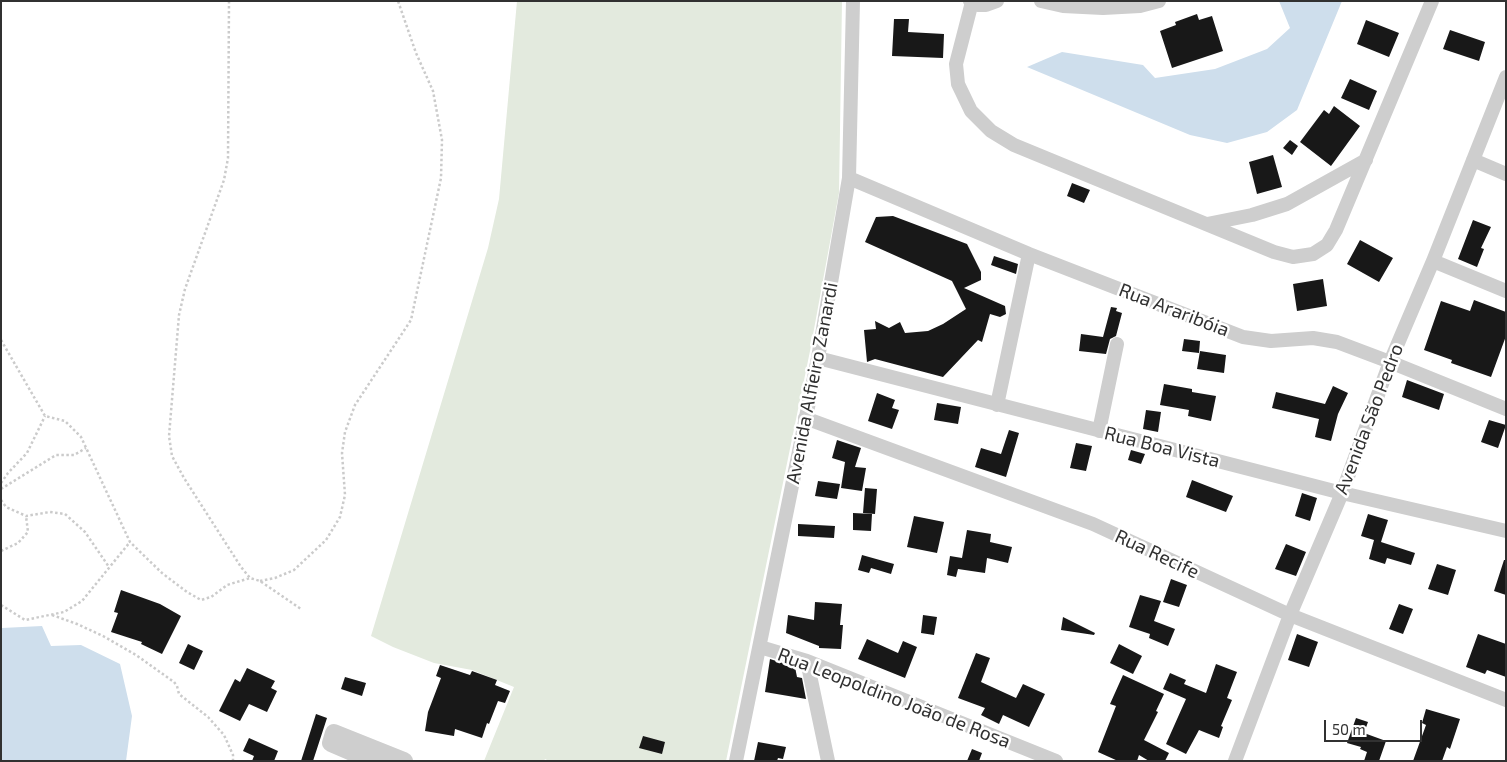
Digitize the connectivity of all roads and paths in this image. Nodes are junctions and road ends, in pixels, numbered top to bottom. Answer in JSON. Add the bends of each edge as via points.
{"nodes":[{"id":1,"x":229,"y":1,"type":"edge"},
{"id":2,"x":398,"y":1,"type":"edge"},
{"id":3,"x":853,"y":1,"type":"edge"},
{"id":4,"x":997,"y":1,"type":"edge"},
{"id":5,"x":1041,"y":1,"type":"edge"},
{"id":6,"x":1159,"y":1,"type":"edge"},
{"id":7,"x":1432,"y":1,"type":"edge"},
{"id":8,"x":971,"y":2,"type":"edge"},
{"id":9,"x":1506,"y":77,"type":"edge"},
{"id":10,"x":1366,"y":160,"type":"junction"},
{"id":11,"x":1473,"y":160,"type":"junction"},
{"id":12,"x":1506,"y":174,"type":"edge"},
{"id":13,"x":849,"y":178,"type":"junction"},
{"id":14,"x":1207,"y":224,"type":"junction"},
{"id":15,"x":1028,"y":254,"type":"junction"},
{"id":16,"x":1433,"y":261,"type":"junction"},
{"id":17,"x":1506,"y":291,"type":"edge"},
{"id":18,"x":1,"y":340,"type":"edge"},
{"id":19,"x":1117,"y":344,"type":"dead end"},
{"id":20,"x":818,"y":358,"type":"junction"},
{"id":21,"x":1390,"y":362,"type":"junction"},
{"id":22,"x":997,"y":405,"type":"junction"},
{"id":23,"x":1506,"y":409,"type":"edge"},
{"id":24,"x":45,"y":416,"type":"junction"},
{"id":25,"x":805,"y":418,"type":"junction"},
{"id":26,"x":1099,"y":431,"type":"junction"},
{"id":27,"x":86,"y":448,"type":"junction"},
{"id":28,"x":1,"y":483,"type":"edge"},
{"id":29,"x":1,"y":489,"type":"edge"},
{"id":30,"x":1342,"y":492,"type":"junction"},
{"id":31,"x":1,"y":500,"type":"edge"},
{"id":32,"x":26,"y":516,"type":"junction"},
{"id":33,"x":1506,"y":531,"type":"edge"},
{"id":34,"x":130,"y":542,"type":"junction"},
{"id":35,"x":1,"y":551,"type":"edge"},
{"id":36,"x":108,"y":567,"type":"junction"},
{"id":37,"x":250,"y":578,"type":"junction"},
{"id":38,"x":260,"y":581,"type":"junction"},
{"id":39,"x":1,"y":606,"type":"edge"},
{"id":40,"x":301,"y":609,"type":"dead end"},
{"id":41,"x":1290,"y":615,"type":"junction"},
{"id":42,"x":52,"y":616,"type":"junction"},
{"id":43,"x":760,"y":647,"type":"junction"},
{"id":44,"x":807,"y":662,"type":"junction"},
{"id":45,"x":1506,"y":700,"type":"edge"},
{"id":46,"x":233,"y":761,"type":"edge"},
{"id":47,"x":373,"y":761,"type":"edge"},
{"id":48,"x":404,"y":761,"type":"edge"},
{"id":49,"x":736,"y":761,"type":"edge"},
{"id":50,"x":828,"y":761,"type":"edge"},
{"id":51,"x":1056,"y":761,"type":"edge"},
{"id":52,"x":1235,"y":761,"type":"edge"}],
"edges":[{"from":1,"to":37,"type":"path","via":[[228,158],[224,180],[185,289],[179,315],[169,436],[172,456],[184,478]]},
{"from":2,"to":38,"type":"path","via":[[432,91],[442,140],[441,178],[411,320],[356,405],[345,432],[342,453],[345,495],[340,518],[326,540],[294,570]]},
{"from":3,"to":13,"type":"street","name":"Avenida Alfieiro Zanardi"},
{"from":4,"to":8,"type":"street","via":[[986,5]]},
{"from":5,"to":6,"type":"street","via":[[1103,8],[1140,6]]},
{"from":7,"to":10,"type":"street"},
{"from":8,"to":14,"type":"street","via":[[956,64],[958,84],[971,111],[991,131],[1014,145]]},
{"from":9,"to":11,"type":"street","name":"Avenida São Pedro"},
{"from":10,"to":14,"type":"street","via":[[1288,204]]},
{"from":10,"to":14,"type":"street","via":[[1336,230],[1327,245],[1312,254],[1293,257],[1274,252]]},
{"from":11,"to":12,"type":"street"},
{"from":11,"to":16,"type":"street","name":"Avenida São Pedro"},
{"from":13,"to":15,"type":"street","name":"Rua Araribóia"},
{"from":13,"to":20,"type":"street","name":"Avenida Alfieiro Zanardi"},
{"from":15,"to":21,"type":"street","name":"Rua Araribóia","via":[[1243,337],[1271,341],[1313,338],[1336,342]]},
{"from":15,"to":22,"type":"street"},
{"from":16,"to":17,"type":"street"},
{"from":16,"to":21,"type":"street","name":"Avenida São Pedro"},
{"from":18,"to":24,"type":"path"},
{"from":19,"to":26,"type":"street"},
{"from":20,"to":22,"type":"street","name":"Rua Boa Vista"},
{"from":20,"to":25,"type":"street","name":"Avenida Alfieiro Zanardi"},
{"from":21,"to":23,"type":"street","name":"Rua Araribóia"},
{"from":21,"to":30,"type":"street","name":"Avenida São Pedro"},
{"from":22,"to":26,"type":"street","name":"Rua Boa Vista"},
{"from":24,"to":27,"type":"path","via":[[64,421]]},
{"from":24,"to":28,"type":"path","via":[[27,453]]},
{"from":25,"to":41,"type":"street","name":"Rua Recife","via":[[1092,524]]},
{"from":25,"to":43,"type":"street","name":"Avenida Alfieiro Zanardi"},
{"from":26,"to":30,"type":"street","name":"Rua Boa Vista"},
{"from":27,"to":29,"type":"path","via":[[74,455],[56,455]]},
{"from":27,"to":34,"type":"path"},
{"from":30,"to":33,"type":"street","name":"Rua Boa Vista"},
{"from":30,"to":41,"type":"street","name":"Avenida São Pedro"},
{"from":31,"to":32,"type":"path","via":[[6,507]]},
{"from":32,"to":35,"type":"path","via":[[28,532],[18,543]]},
{"from":32,"to":36,"type":"path","via":[[50,512],[65,514],[85,532]]},
{"from":34,"to":36,"type":"path"},
{"from":34,"to":37,"type":"path","via":[[162,573],[201,600],[211,598],[227,585]]},
{"from":36,"to":42,"type":"path","via":[[82,601]]},
{"from":37,"to":38,"type":"path"},
{"from":38,"to":40,"type":"path"},
{"from":39,"to":42,"type":"path","via":[[25,620]]},
{"from":41,"to":45,"type":"street","name":"Rua Recife"},
{"from":41,"to":52,"type":"street","name":"Avenida São Pedro"},
{"from":42,"to":46,"type":"path","via":[[103,636],[174,682],[179,694],[208,717],[224,735],[234,754]]},
{"from":43,"to":44,"type":"street","name":"Rua Leopoldino João de Rosa"},
{"from":43,"to":49,"type":"street","name":"Avenida Alfieiro Zanardi"},
{"from":44,"to":50,"type":"street"},
{"from":44,"to":51,"type":"street","name":"Rua Leopoldino João de Rosa"},
{"from":47,"to":48,"type":"street","via":[[332,738]]}]}
